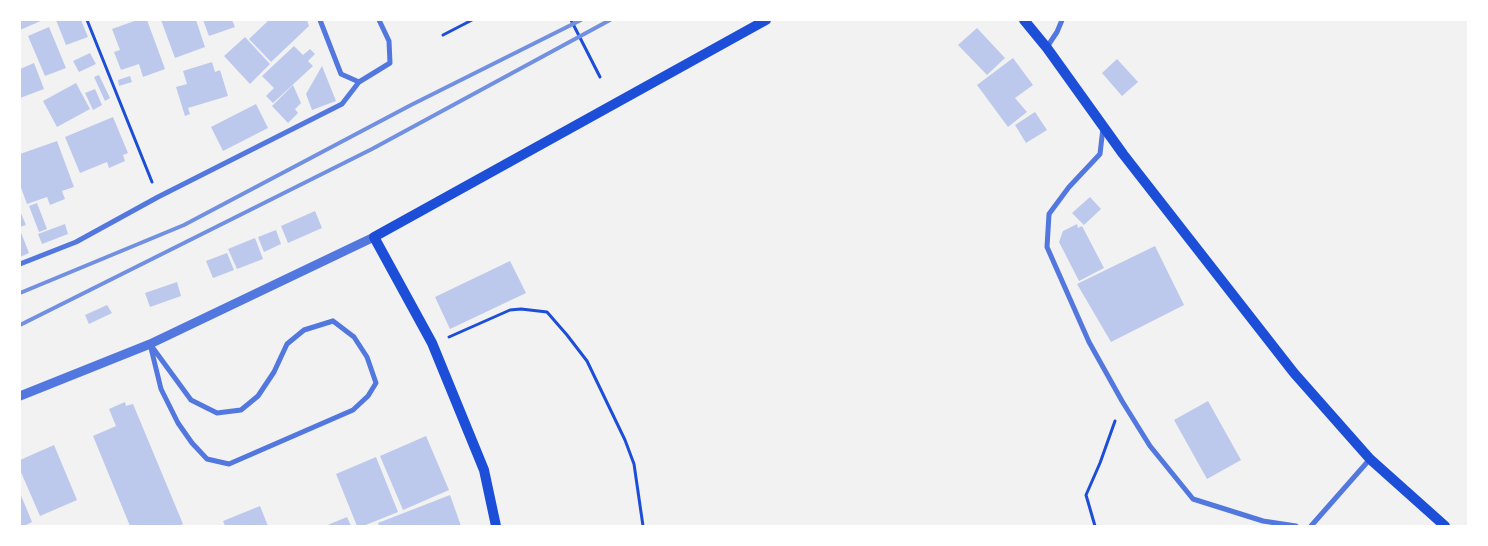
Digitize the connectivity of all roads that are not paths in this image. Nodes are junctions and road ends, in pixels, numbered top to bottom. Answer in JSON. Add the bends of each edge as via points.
{"nodes":[{"id":1,"x":320,"y":20,"type":"edge"},
{"id":2,"x":379,"y":20,"type":"edge"},
{"id":3,"x":766,"y":20,"type":"edge"},
{"id":4,"x":1024,"y":20,"type":"edge"},
{"id":5,"x":1062,"y":20,"type":"edge"},
{"id":6,"x":1047,"y":48,"type":"junction"},
{"id":7,"x":358,"y":82,"type":"junction"},
{"id":8,"x":1103,"y":128,"type":"junction"},
{"id":9,"x":374,"y":237,"type":"junction"},
{"id":10,"x":20,"y":264,"type":"edge"},
{"id":11,"x":150,"y":344,"type":"junction"},
{"id":12,"x":20,"y":396,"type":"edge"},
{"id":13,"x":1370,"y":459,"type":"junction"},
{"id":14,"x":496,"y":526,"type":"edge"},
{"id":15,"x":1296,"y":526,"type":"edge"},
{"id":16,"x":1310,"y":526,"type":"edge"},
{"id":17,"x":1445,"y":526,"type":"edge"}],
"edges":[{"from":1,"to":7,"type":"street","via":[[341,74]]},
{"from":2,"to":7,"type":"street","via":[[389,41],[390,63]]},
{"from":3,"to":9,"type":"main road"},
{"from":4,"to":6,"type":"main road"},
{"from":5,"to":6,"type":"street"},
{"from":6,"to":8,"type":"main road"},
{"from":7,"to":10,"type":"street","via":[[342,104],[76,242]]},
{"from":8,"to":13,"type":"main road","via":[[1294,373]]},
{"from":8,"to":15,"type":"street","via":[[1100,154],[1049,214],[1047,247],[1089,342],[1150,446],[1192,498],[1263,521]]},
{"from":9,"to":11,"type":"street"},
{"from":9,"to":14,"type":"main road","via":[[432,343],[484,470]]},
{"from":11,"to":11,"type":"street","via":[[191,400],[216,413],[241,410],[258,396],[274,372],[286,344],[304,330],[333,321],[354,337],[367,357],[376,383],[353,410],[229,464],[207,460],[178,423],[161,388]]},
{"from":11,"to":12,"type":"street"},
{"from":13,"to":16,"type":"street"},
{"from":13,"to":17,"type":"main road"}]}
